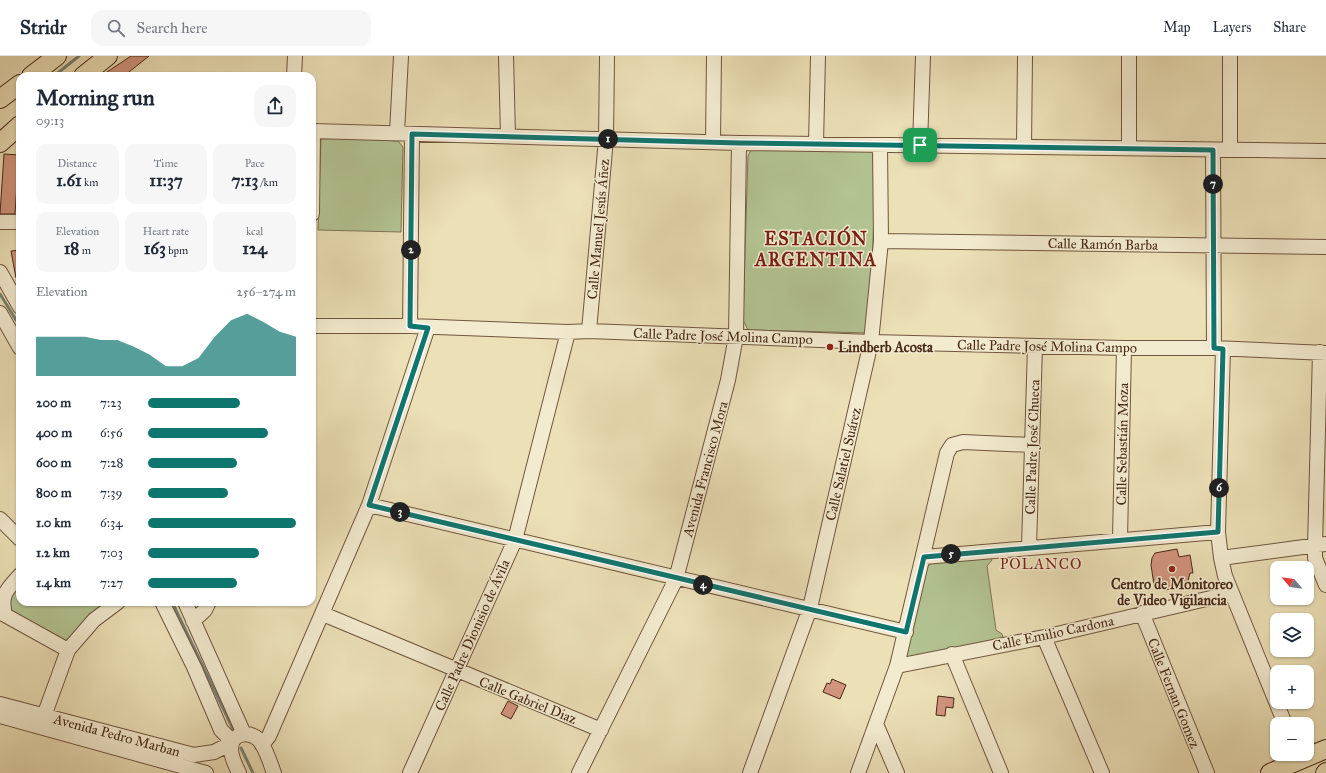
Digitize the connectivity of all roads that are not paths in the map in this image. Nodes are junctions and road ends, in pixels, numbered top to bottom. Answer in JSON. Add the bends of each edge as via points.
{"nodes":[{"id":1,"x":57,"y":56,"type":"edge"},
{"id":2,"x":108,"y":56,"type":"edge"},
{"id":3,"x":295,"y":56,"type":"edge"},
{"id":4,"x":401,"y":56,"type":"edge"},
{"id":5,"x":506,"y":56,"type":"edge"},
{"id":6,"x":606,"y":56,"type":"edge"},
{"id":7,"x":714,"y":56,"type":"edge"},
{"id":8,"x":818,"y":56,"type":"edge"},
{"id":9,"x":923,"y":56,"type":"edge"},
{"id":10,"x":1025,"y":56,"type":"edge"},
{"id":11,"x":1129,"y":56,"type":"edge"},
{"id":12,"x":1230,"y":56,"type":"edge"},
{"id":13,"x":36,"y":72,"type":"edge"},
{"id":14,"x":88,"y":72,"type":"edge"},
{"id":15,"x":294,"y":72,"type":"edge"},
{"id":16,"x":16,"y":87,"type":"edge"},
{"id":17,"x":0,"y":100,"type":"edge"},
{"id":18,"x":16,"y":129,"type":"edge"},
{"id":19,"x":316,"y":131,"type":"edge"},
{"id":20,"x":397,"y":133,"type":"junction"},
{"id":21,"x":412,"y":134,"type":"junction"},
{"id":22,"x":508,"y":136,"type":"junction"},
{"id":23,"x":606,"y":139,"type":"junction"},
{"id":24,"x":713,"y":142,"type":"junction"},
{"id":25,"x":0,"y":143,"type":"edge"},
{"id":26,"x":739,"y":143,"type":"junction"},
{"id":27,"x":816,"y":144,"type":"junction"},
{"id":28,"x":880,"y":145,"type":"junction"},
{"id":29,"x":920,"y":145,"type":"junction"},
{"id":30,"x":1024,"y":147,"type":"junction"},
{"id":31,"x":1129,"y":148,"type":"junction"},
{"id":32,"x":1213,"y":150,"type":"junction"},
{"id":33,"x":1230,"y":150,"type":"junction"},
{"id":34,"x":1326,"y":151,"type":"edge"},
{"id":35,"x":0,"y":222,"type":"edge"},
{"id":36,"x":16,"y":222,"type":"edge"},
{"id":37,"x":881,"y":241,"type":"junction"},
{"id":38,"x":1213,"y":246,"type":"junction"},
{"id":39,"x":1326,"y":247,"type":"edge"},
{"id":40,"x":0,"y":272,"type":"edge"},
{"id":41,"x":16,"y":300,"type":"edge"},
{"id":42,"x":0,"y":313,"type":"edge"},
{"id":43,"x":316,"y":326,"type":"edge"},
{"id":44,"x":410,"y":326,"type":"junction"},
{"id":45,"x":428,"y":328,"type":"junction"},
{"id":46,"x":15,"y":330,"type":"edge"},
{"id":47,"x":589,"y":331,"type":"junction"},
{"id":48,"x":568,"y":332,"type":"junction"},
{"id":49,"x":736,"y":336,"type":"junction"},
{"id":50,"x":871,"y":342,"type":"junction"},
{"id":51,"x":1035,"y":346,"type":"junction"},
{"id":52,"x":1124,"y":348,"type":"junction"},
{"id":53,"x":1218,"y":348,"type":"junction"},
{"id":54,"x":1323,"y":353,"type":"edge"},
{"id":55,"x":1032,"y":445,"type":"junction"},
{"id":56,"x":369,"y":505,"type":"junction"},
{"id":57,"x":0,"y":519,"type":"edge"},
{"id":58,"x":1218,"y":532,"type":"junction"},
{"id":59,"x":16,"y":535,"type":"edge"},
{"id":60,"x":1120,"y":539,"type":"junction"},
{"id":61,"x":515,"y":540,"type":"junction"},
{"id":62,"x":1320,"y":545,"type":"edge"},
{"id":63,"x":1029,"y":547,"type":"junction"},
{"id":64,"x":924,"y":557,"type":"junction"},
{"id":65,"x":1221,"y":558,"type":"junction"},
{"id":66,"x":676,"y":579,"type":"junction"},
{"id":67,"x":16,"y":580,"type":"edge"},
{"id":68,"x":1326,"y":585,"type":"edge"},
{"id":69,"x":1232,"y":593,"type":"junction"},
{"id":70,"x":113,"y":606,"type":"edge"},
{"id":71,"x":164,"y":606,"type":"edge"},
{"id":72,"x":186,"y":606,"type":"edge"},
{"id":73,"x":207,"y":606,"type":"edge"},
{"id":74,"x":810,"y":608,"type":"junction"},
{"id":75,"x":1142,"y":613,"type":"junction"},
{"id":76,"x":323,"y":614,"type":"junction"},
{"id":77,"x":193,"y":620,"type":"junction"},
{"id":78,"x":906,"y":632,"type":"junction"},
{"id":79,"x":1044,"y":638,"type":"junction"},
{"id":80,"x":68,"y":650,"type":"junction"},
{"id":81,"x":952,"y":654,"type":"junction"},
{"id":82,"x":897,"y":666,"type":"junction"},
{"id":83,"x":456,"y":670,"type":"junction"},
{"id":84,"x":0,"y":704,"type":"edge"},
{"id":85,"x":0,"y":716,"type":"edge"},
{"id":86,"x":44,"y":716,"type":"junction"},
{"id":87,"x":1283,"y":717,"type":"edge"},
{"id":88,"x":876,"y":724,"type":"junction"},
{"id":89,"x":601,"y":730,"type":"junction"},
{"id":90,"x":236,"y":739,"type":"junction"},
{"id":91,"x":262,"y":745,"type":"junction"},
{"id":92,"x":1326,"y":749,"type":"edge"},
{"id":93,"x":1314,"y":753,"type":"edge"},
{"id":94,"x":1292,"y":761,"type":"edge"},
{"id":95,"x":206,"y":773,"type":"edge"},
{"id":96,"x":239,"y":773,"type":"edge"},
{"id":97,"x":274,"y":773,"type":"edge"},
{"id":98,"x":410,"y":773,"type":"edge"},
{"id":99,"x":579,"y":773,"type":"edge"},
{"id":100,"x":750,"y":773,"type":"edge"},
{"id":101,"x":858,"y":773,"type":"edge"},
{"id":102,"x":897,"y":773,"type":"edge"},
{"id":103,"x":1001,"y":773,"type":"edge"},
{"id":104,"x":1102,"y":773,"type":"edge"},
{"id":105,"x":1206,"y":773,"type":"edge"},
{"id":106,"x":1270,"y":773,"type":"edge"}],
"edges":[{"from":1,"to":13,"type":"main road"},
{"from":2,"to":14,"type":"main road"},
{"from":3,"to":15,"type":"street"},
{"from":4,"to":20,"type":"street"},
{"from":5,"to":22,"type":"street"},
{"from":6,"to":23,"type":"street","name":"Calle Manuel Jesús Áñez"},
{"from":7,"to":24,"type":"street"},
{"from":8,"to":27,"type":"street"},
{"from":9,"to":29,"type":"street"},
{"from":10,"to":30,"type":"street"},
{"from":11,"to":31,"type":"street"},
{"from":12,"to":33,"type":"street"},
{"from":16,"to":17,"type":"main road"},
{"from":18,"to":25,"type":"main road"},
{"from":19,"to":20,"type":"street"},
{"from":20,"to":21,"type":"street"},
{"from":21,"to":22,"type":"street"},
{"from":21,"to":44,"type":"street"},
{"from":22,"to":23,"type":"street"},
{"from":23,"to":24,"type":"street"},
{"from":23,"to":47,"type":"street","name":"Calle Manuel Jesús Áñez"},
{"from":24,"to":26,"type":"street"},
{"from":26,"to":27,"type":"street"},
{"from":26,"to":49,"type":"street","name":"Avenida Francisco Mora"},
{"from":27,"to":28,"type":"street"},
{"from":28,"to":29,"type":"street"},
{"from":28,"to":37,"type":"street","name":"Calle Salatiel Suárez"},
{"from":29,"to":30,"type":"street"},
{"from":30,"to":31,"type":"street"},
{"from":31,"to":32,"type":"street"},
{"from":32,"to":33,"type":"street"},
{"from":32,"to":38,"type":"street"},
{"from":33,"to":34,"type":"street"},
{"from":35,"to":36,"type":"street"},
{"from":37,"to":38,"type":"street","name":"Calle Ramón Barba"},
{"from":37,"to":50,"type":"street","name":"Calle Salatiel Suárez"},
{"from":38,"to":39,"type":"street","name":"Calle Ramón Barba"},
{"from":38,"to":53,"type":"street"},
{"from":40,"to":41,"type":"street"},
{"from":42,"to":46,"type":"street"},
{"from":43,"to":44,"type":"street","name":"Calle Padre José Molina Campo"},
{"from":44,"to":45,"type":"street","name":"Calle Padre José Molina Campo"},
{"from":45,"to":48,"type":"street","name":"Calle Padre José Molina Campo"},
{"from":45,"to":56,"type":"street"},
{"from":47,"to":48,"type":"street","name":"Calle Padre José Molina Campo"},
{"from":47,"to":49,"type":"street","name":"Calle Padre José Molina Campo"},
{"from":48,"to":61,"type":"street","name":"Calle Padre Dionisio de Ávila"},
{"from":49,"to":50,"type":"street","name":"Calle Padre José Molina Campo"},
{"from":49,"to":66,"type":"street","name":"Avenida Francisco Mora","via":[[728,380]]},
{"from":50,"to":51,"type":"street","name":"Calle Padre José Molina Campo"},
{"from":50,"to":74,"type":"street","name":"Calle Salatiel Suárez"},
{"from":51,"to":52,"type":"street","name":"Calle Padre José Molina Campo"},
{"from":51,"to":55,"type":"street","name":"Calle Padre José Chueca"},
{"from":52,"to":53,"type":"street","name":"Calle Padre José Molina Campo"},
{"from":52,"to":60,"type":"street","name":"Calle Sebastián Moza"},
{"from":53,"to":54,"type":"street","name":"Calle Padre José Molina Campo"},
{"from":53,"to":58,"type":"street"},
{"from":54,"to":62,"type":"street"},
{"from":55,"to":63,"type":"street","name":"Calle Padre José Chueca"},
{"from":55,"to":64,"type":"street","via":[[963,442],[952,446],[947,453]]},
{"from":56,"to":61,"type":"street"},
{"from":56,"to":76,"type":"street"},
{"from":57,"to":59,"type":"street"},
{"from":58,"to":60,"type":"street"},
{"from":58,"to":65,"type":"street"},
{"from":60,"to":63,"type":"street"},
{"from":61,"to":66,"type":"street"},
{"from":61,"to":83,"type":"street","name":"Calle Padre Dionisio de Ávila"},
{"from":62,"to":65,"type":"street"},
{"from":62,"to":68,"type":"street","via":[[1315,558]]},
{"from":63,"to":64,"type":"street"},
{"from":64,"to":78,"type":"street"},
{"from":65,"to":69,"type":"street"},
{"from":66,"to":74,"type":"street"},
{"from":66,"to":89,"type":"street","name":"Avenida Francisco Mora"},
{"from":67,"to":80,"type":"street","via":[[5,592],[1,603],[5,615]]},
{"from":69,"to":75,"type":"street","name":"Calle Emilio Cardona"},
{"from":69,"to":87,"type":"street"},
{"from":70,"to":80,"type":"street","via":[[94,620]]},
{"from":71,"to":90,"type":"street","via":[[221,730]]},
{"from":72,"to":77,"type":"street"},
{"from":73,"to":77,"type":"street"},
{"from":74,"to":78,"type":"street"},
{"from":74,"to":100,"type":"street","name":"Calle Salatiel Suárez"},
{"from":75,"to":79,"type":"street","name":"Calle Emilio Cardona"},
{"from":75,"to":105,"type":"street","name":"Calle Fernan Gomez"},
{"from":76,"to":83,"type":"street","name":"Calle Gabriel Diaz"},
{"from":76,"to":91,"type":"street","via":[[269,736]]},
{"from":77,"to":90,"type":"street"},
{"from":78,"to":82,"type":"street"},
{"from":79,"to":81,"type":"street","name":"Calle Emilio Cardona"},
{"from":79,"to":104,"type":"street"},
{"from":80,"to":86,"type":"street"},
{"from":81,"to":82,"type":"street","name":"Calle Emilio Cardona"},
{"from":81,"to":103,"type":"street"},
{"from":82,"to":88,"type":"street"},
{"from":83,"to":89,"type":"street","name":"Calle Gabriel Diaz"},
{"from":83,"to":98,"type":"street","name":"Calle Padre Dionisio de Ávila"},
{"from":84,"to":86,"type":"street","name":"Avenida Pedro Marban"},
{"from":85,"to":95,"type":"street","name":"Avenida Pedro Marban"},
{"from":86,"to":90,"type":"street","name":"Avenida Pedro Marban","via":[[194,755],[214,752]]},
{"from":88,"to":101,"type":"street"},
{"from":88,"to":102,"type":"street"},
{"from":89,"to":99,"type":"street","name":"Avenida Francisco Mora"},
{"from":90,"to":91,"type":"street","via":[[251,734]]},
{"from":90,"to":96,"type":"street","via":[[232,758]]},
{"from":91,"to":97,"type":"street"},
{"from":92,"to":93,"type":"main road"},
{"from":94,"to":106,"type":"main road"}]}
